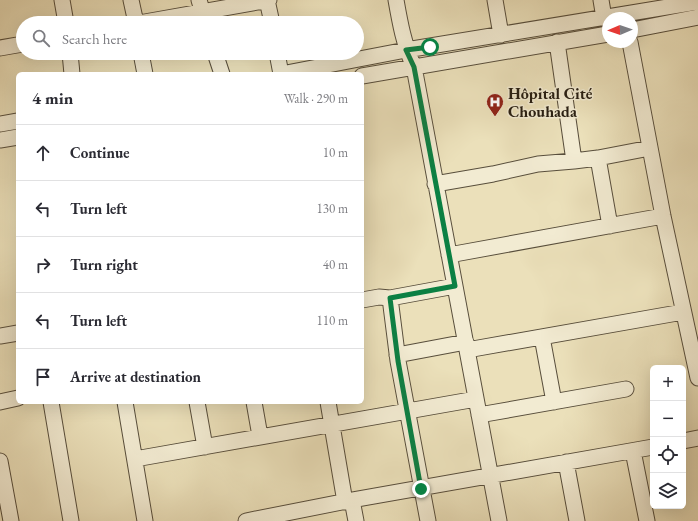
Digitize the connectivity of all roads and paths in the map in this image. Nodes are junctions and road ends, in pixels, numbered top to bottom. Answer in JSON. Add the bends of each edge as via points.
{"nodes":[{"id":1,"x":62,"y":0,"type":"edge"},
{"id":2,"x":131,"y":0,"type":"edge"},
{"id":3,"x":268,"y":0,"type":"edge"},
{"id":4,"x":396,"y":0,"type":"edge"},
{"id":5,"x":495,"y":0,"type":"edge"},
{"id":6,"x":601,"y":0,"type":"edge"},
{"id":7,"x":698,"y":2,"type":"edge"},
{"id":8,"x":668,"y":4,"type":"edge"},
{"id":9,"x":202,"y":11,"type":"edge"},
{"id":10,"x":603,"y":12,"type":"edge"},
{"id":11,"x":638,"y":12,"type":"edge"},
{"id":12,"x":65,"y":16,"type":"edge"},
{"id":13,"x":134,"y":16,"type":"edge"},
{"id":14,"x":176,"y":16,"type":"edge"},
{"id":15,"x":271,"y":16,"type":"edge"},
{"id":16,"x":698,"y":17,"type":"edge"},
{"id":17,"x":602,"y":18,"type":"edge"},
{"id":18,"x":638,"y":29,"type":"edge"},
{"id":19,"x":502,"y":35,"type":"junction"},
{"id":20,"x":602,"y":35,"type":"edge"},
{"id":21,"x":557,"y":42,"type":"junction"},
{"id":22,"x":16,"y":45,"type":"edge"},
{"id":23,"x":0,"y":48,"type":"edge"},
{"id":24,"x":631,"y":48,"type":"edge"},
{"id":25,"x":406,"y":50,"type":"junction"},
{"id":26,"x":364,"y":58,"type":"edge"},
{"id":27,"x":71,"y":60,"type":"edge"},
{"id":28,"x":142,"y":60,"type":"edge"},
{"id":29,"x":217,"y":60,"type":"edge"},
{"id":30,"x":278,"y":60,"type":"edge"},
{"id":31,"x":354,"y":60,"type":"edge"},
{"id":32,"x":414,"y":67,"type":"junction"},
{"id":33,"x":72,"y":72,"type":"edge"},
{"id":34,"x":145,"y":72,"type":"edge"},
{"id":35,"x":221,"y":72,"type":"edge"},
{"id":36,"x":281,"y":72,"type":"edge"},
{"id":37,"x":291,"y":72,"type":"edge"},
{"id":38,"x":364,"y":76,"type":"edge"},
{"id":39,"x":16,"y":121,"type":"edge"},
{"id":40,"x":0,"y":124,"type":"edge"},
{"id":41,"x":16,"y":137,"type":"edge"},
{"id":42,"x":0,"y":140,"type":"edge"},
{"id":43,"x":650,"y":148,"type":"junction"},
{"id":44,"x":598,"y":158,"type":"junction"},
{"id":45,"x":574,"y":162,"type":"junction"},
{"id":46,"x":435,"y":184,"type":"junction"},
{"id":47,"x":663,"y":216,"type":"junction"},
{"id":48,"x":610,"y":226,"type":"junction"},
{"id":49,"x":449,"y":255,"type":"junction"},
{"id":50,"x":455,"y":286,"type":"junction"},
{"id":51,"x":390,"y":298,"type":"junction"},
{"id":52,"x":364,"y":300,"type":"edge"},
{"id":53,"x":683,"y":312,"type":"junction"},
{"id":54,"x":16,"y":333,"type":"edge"},
{"id":55,"x":0,"y":336,"type":"edge"},
{"id":56,"x":542,"y":337,"type":"junction"},
{"id":57,"x":467,"y":346,"type":"junction"},
{"id":58,"x":397,"y":354,"type":"junction"},
{"id":59,"x":698,"y":378,"type":"edge"},
{"id":60,"x":626,"y":389,"type":"dead end"},
{"id":61,"x":16,"y":398,"type":"edge"},
{"id":62,"x":476,"y":398,"type":"junction"},
{"id":63,"x":0,"y":402,"type":"edge"},
{"id":64,"x":554,"y":402,"type":"junction"},
{"id":65,"x":51,"y":404,"type":"edge"},
{"id":66,"x":125,"y":404,"type":"edge"},
{"id":67,"x":197,"y":404,"type":"edge"},
{"id":68,"x":254,"y":404,"type":"edge"},
{"id":69,"x":328,"y":404,"type":"edge"},
{"id":70,"x":407,"y":412,"type":"junction"},
{"id":71,"x":479,"y":415,"type":"junction"},
{"id":72,"x":332,"y":424,"type":"junction"},
{"id":73,"x":260,"y":436,"type":"junction"},
{"id":74,"x":698,"y":438,"type":"edge"},
{"id":75,"x":686,"y":440,"type":"edge"},
{"id":76,"x":205,"y":447,"type":"junction"},
{"id":77,"x":650,"y":448,"type":"edge"},
{"id":78,"x":633,"y":451,"type":"junction"},
{"id":79,"x":135,"y":459,"type":"junction"},
{"id":80,"x":0,"y":461,"type":"edge"},
{"id":81,"x":566,"y":462,"type":"junction"},
{"id":82,"x":490,"y":476,"type":"junction"},
{"id":83,"x":421,"y":489,"type":"junction"},
{"id":84,"x":348,"y":501,"type":"junction"},
{"id":85,"x":286,"y":517,"type":"edge"},
{"id":86,"x":11,"y":521,"type":"edge"},
{"id":87,"x":71,"y":521,"type":"edge"},
{"id":88,"x":146,"y":521,"type":"edge"},
{"id":89,"x":246,"y":521,"type":"edge"},
{"id":90,"x":356,"y":521,"type":"edge"},
{"id":91,"x":428,"y":521,"type":"edge"},
{"id":92,"x":499,"y":521,"type":"edge"},
{"id":93,"x":577,"y":521,"type":"edge"},
{"id":94,"x":646,"y":521,"type":"edge"}],
"edges":[{"from":1,"to":12,"type":"street"},
{"from":2,"to":13,"type":"street"},
{"from":3,"to":9,"type":"street"},
{"from":3,"to":15,"type":"street"},
{"from":4,"to":25,"type":"street"},
{"from":5,"to":19,"type":"street"},
{"from":6,"to":10,"type":"street"},
{"from":7,"to":8,"type":"street"},
{"from":8,"to":11,"type":"street"},
{"from":9,"to":14,"type":"street"},
{"from":16,"to":18,"type":"street"},
{"from":17,"to":19,"type":"street"},
{"from":19,"to":25,"type":"street"},
{"from":20,"to":21,"type":"street"},
{"from":21,"to":32,"type":"street"},
{"from":21,"to":45,"type":"street"},
{"from":22,"to":23,"type":"street"},
{"from":24,"to":43,"type":"street"},
{"from":25,"to":26,"type":"street"},
{"from":25,"to":32,"type":"street"},
{"from":27,"to":33,"type":"street"},
{"from":28,"to":34,"type":"street"},
{"from":29,"to":35,"type":"street"},
{"from":30,"to":36,"type":"street"},
{"from":31,"to":37,"type":"street"},
{"from":32,"to":38,"type":"street"},
{"from":32,"to":46,"type":"street"},
{"from":39,"to":40,"type":"street"},
{"from":41,"to":42,"type":"street"},
{"from":43,"to":44,"type":"street"},
{"from":43,"to":47,"type":"street"},
{"from":44,"to":45,"type":"street"},
{"from":44,"to":48,"type":"street"},
{"from":45,"to":46,"type":"street","via":[[538,164]]},
{"from":46,"to":49,"type":"street"},
{"from":47,"to":48,"type":"street"},
{"from":47,"to":53,"type":"street"},
{"from":48,"to":49,"type":"street"},
{"from":49,"to":50,"type":"street"},
{"from":50,"to":51,"type":"street"},
{"from":50,"to":57,"type":"street"},
{"from":51,"to":52,"type":"street"},
{"from":51,"to":58,"type":"street"},
{"from":53,"to":56,"type":"street"},
{"from":53,"to":59,"type":"street"},
{"from":54,"to":55,"type":"street"},
{"from":56,"to":57,"type":"street"},
{"from":56,"to":64,"type":"street"},
{"from":57,"to":58,"type":"street"},
{"from":57,"to":62,"type":"street"},
{"from":58,"to":70,"type":"street"},
{"from":60,"to":64,"type":"street"},
{"from":61,"to":63,"type":"street"},
{"from":62,"to":70,"type":"street"},
{"from":62,"to":71,"type":"street"},
{"from":64,"to":71,"type":"street"},
{"from":65,"to":87,"type":"street"},
{"from":66,"to":79,"type":"street"},
{"from":67,"to":76,"type":"street"},
{"from":68,"to":73,"type":"street"},
{"from":69,"to":72,"type":"street"},
{"from":70,"to":72,"type":"street"},
{"from":70,"to":83,"type":"street"},
{"from":71,"to":82,"type":"street"},
{"from":72,"to":73,"type":"street"},
{"from":72,"to":84,"type":"street"},
{"from":73,"to":76,"type":"street"},
{"from":74,"to":75,"type":"street"},
{"from":76,"to":79,"type":"street"},
{"from":77,"to":78,"type":"street"},
{"from":78,"to":81,"type":"street"},
{"from":78,"to":94,"type":"street"},
{"from":79,"to":88,"type":"street"},
{"from":80,"to":86,"type":"street"},
{"from":81,"to":82,"type":"street"},
{"from":81,"to":93,"type":"street"},
{"from":82,"to":83,"type":"street"},
{"from":82,"to":92,"type":"street"},
{"from":83,"to":84,"type":"street"},
{"from":83,"to":91,"type":"street"},
{"from":84,"to":85,"type":"street"},
{"from":84,"to":90,"type":"street"},
{"from":85,"to":89,"type":"street"}]}
